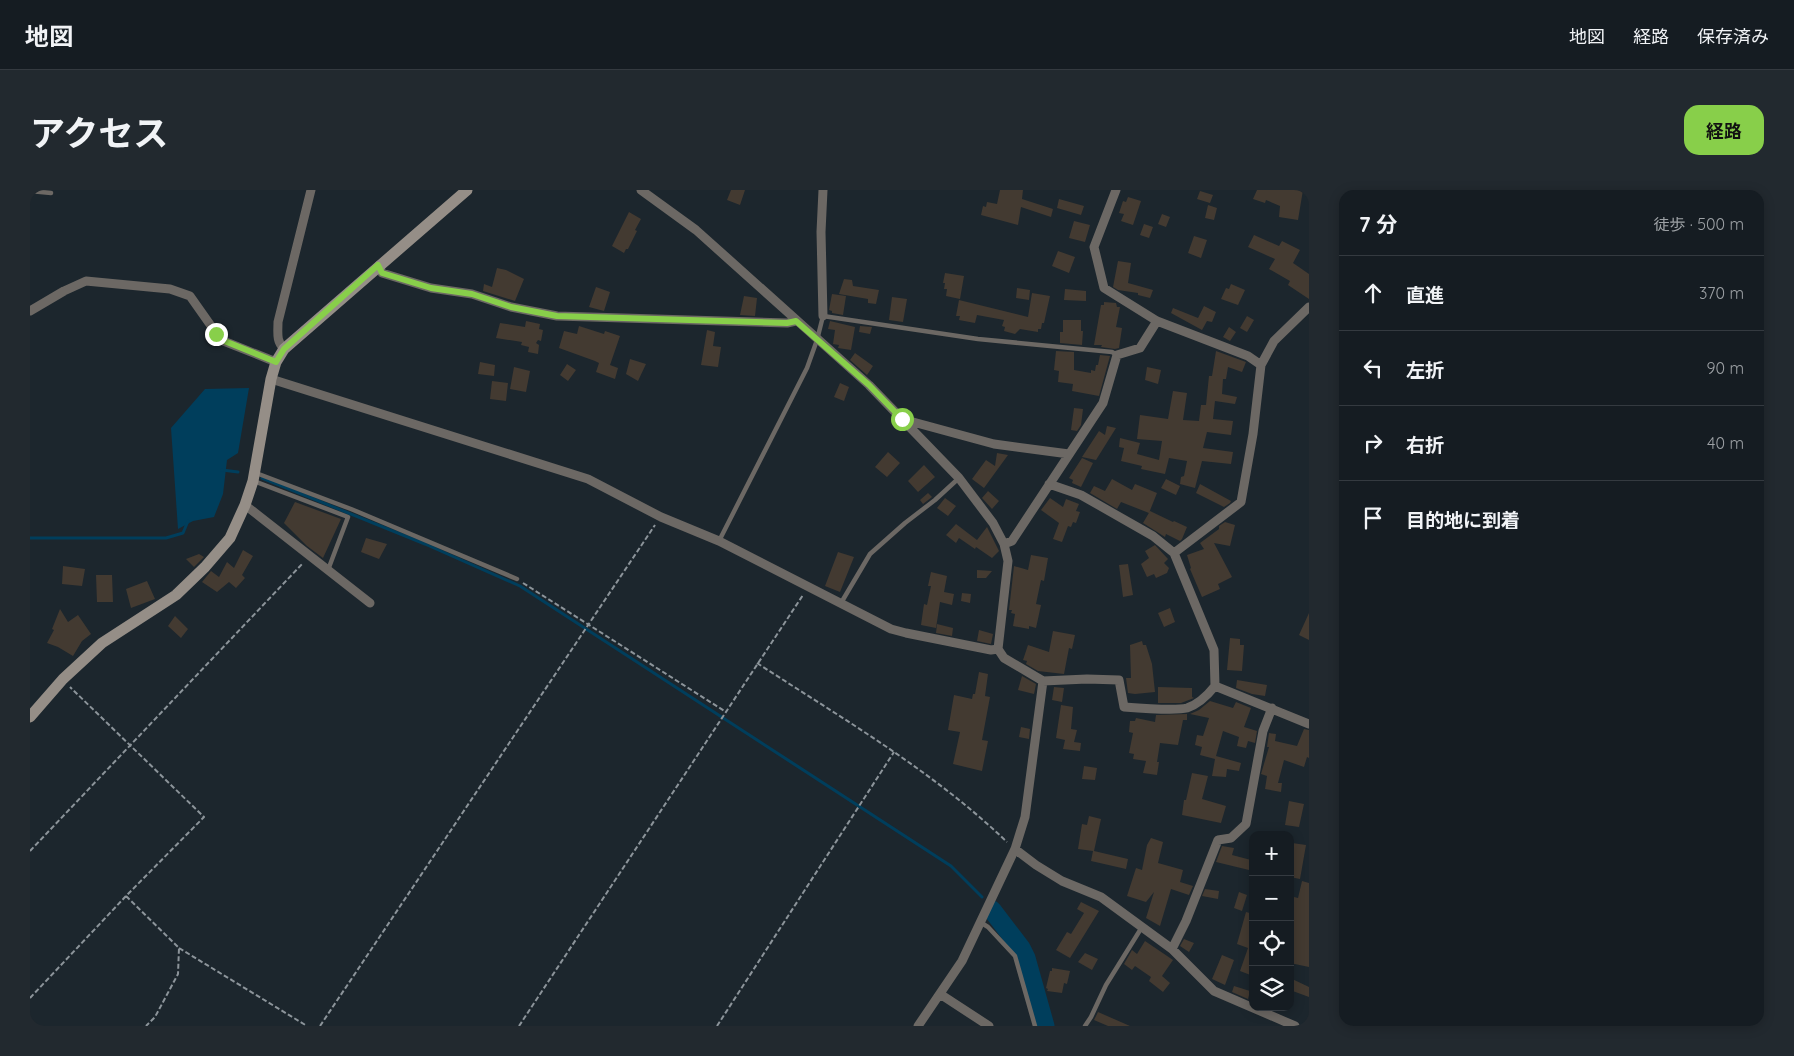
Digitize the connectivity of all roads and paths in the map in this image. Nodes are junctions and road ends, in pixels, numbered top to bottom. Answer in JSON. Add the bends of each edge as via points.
{"nodes":[{"id":1,"x":311,"y":190,"type":"edge"},
{"id":2,"x":467,"y":190,"type":"edge"},
{"id":3,"x":641,"y":190,"type":"edge"},
{"id":4,"x":823,"y":190,"type":"edge"},
{"id":5,"x":1116,"y":190,"type":"edge"},
{"id":6,"x":30,"y":191,"type":"edge"},
{"id":7,"x":51,"y":193,"type":"dead end"},
{"id":8,"x":378,"y":265,"type":"junction"},
{"id":9,"x":1309,"y":307,"type":"edge"},
{"id":10,"x":30,"y":311,"type":"edge"},
{"id":11,"x":823,"y":316,"type":"junction"},
{"id":12,"x":796,"y":321,"type":"junction"},
{"id":13,"x":1156,"y":321,"type":"junction"},
{"id":14,"x":817,"y":340,"type":"junction"},
{"id":15,"x":284,"y":349,"type":"junction"},
{"id":16,"x":1117,"y":355,"type":"junction"},
{"id":17,"x":276,"y":362,"type":"junction"},
{"id":18,"x":1261,"y":365,"type":"junction"},
{"id":19,"x":271,"y":379,"type":"junction"},
{"id":20,"x":902,"y":419,"type":"junction"},
{"id":21,"x":1069,"y":454,"type":"junction"},
{"id":22,"x":254,"y":476,"type":"junction"},
{"id":23,"x":959,"y":478,"type":"junction"},
{"id":24,"x":1049,"y":484,"type":"junction"},
{"id":25,"x":245,"y":505,"type":"junction"},
{"id":26,"x":661,"y":517,"type":"junction"},
{"id":27,"x":719,"y":541,"type":"junction"},
{"id":28,"x":1004,"y":544,"type":"junction"},
{"id":29,"x":1174,"y":554,"type":"junction"},
{"id":30,"x":310,"y":556,"type":"junction"},
{"id":31,"x":328,"y":570,"type":"junction"},
{"id":32,"x":518,"y":579,"type":"joint"},
{"id":33,"x":808,"y":587,"type":"junction"},
{"id":34,"x":370,"y":603,"type":"dead end"},
{"id":35,"x":841,"y":603,"type":"junction"},
{"id":36,"x":589,"y":625,"type":"junction"},
{"id":37,"x":998,"y":649,"type":"junction"},
{"id":38,"x":758,"y":663,"type":"junction"},
{"id":39,"x":63,"y":680,"type":"junction"},
{"id":40,"x":1043,"y":681,"type":"junction"},
{"id":41,"x":1215,"y":686,"type":"junction"},
{"id":42,"x":1272,"y":708,"type":"junction"},
{"id":43,"x":726,"y":712,"type":"junction"},
{"id":44,"x":30,"y":717,"type":"edge"},
{"id":45,"x":1309,"y":724,"type":"edge"},
{"id":46,"x":130,"y":746,"type":"junction"},
{"id":47,"x":894,"y":752,"type":"junction"},
{"id":48,"x":1015,"y":849,"type":"junction"},
{"id":49,"x":30,"y":851,"type":"edge"},
{"id":50,"x":126,"y":896,"type":"junction"},
{"id":51,"x":980,"y":922,"type":"junction"},
{"id":52,"x":1142,"y":927,"type":"junction"},
{"id":53,"x":180,"y":948,"type":"junction"},
{"id":54,"x":1172,"y":949,"type":"junction"},
{"id":55,"x":940,"y":994,"type":"junction"},
{"id":56,"x":30,"y":998,"type":"edge"},
{"id":57,"x":146,"y":1026,"type":"edge"},
{"id":58,"x":307,"y":1026,"type":"edge"},
{"id":59,"x":320,"y":1026,"type":"edge"},
{"id":60,"x":519,"y":1026,"type":"edge"},
{"id":61,"x":717,"y":1026,"type":"edge"},
{"id":62,"x":918,"y":1026,"type":"edge"},
{"id":63,"x":989,"y":1026,"type":"edge"},
{"id":64,"x":1035,"y":1026,"type":"edge"},
{"id":65,"x":1084,"y":1026,"type":"edge"},
{"id":66,"x":1295,"y":1026,"type":"edge"}],
"edges":[{"from":1,"to":15,"type":"street","via":[[278,322],[277,337]]},
{"from":2,"to":8,"type":"street"},
{"from":3,"to":12,"type":"street","via":[[696,230]]},
{"from":4,"to":11,"type":"street"},
{"from":5,"to":13,"type":"street","via":[[1094,247],[1104,288]]},
{"from":6,"to":7,"type":"lane"},
{"from":8,"to":12,"type":"street","via":[[382,273],[431,288],[472,294],[511,307],[557,316]]},
{"from":8,"to":15,"type":"street"},
{"from":9,"to":18,"type":"street","via":[[1274,341]]},
{"from":10,"to":17,"type":"street","via":[[86,281],[170,289],[190,296],[222,340]]},
{"from":11,"to":14,"type":"lane"},
{"from":11,"to":16,"type":"lane"},
{"from":12,"to":14,"type":"street"},
{"from":13,"to":16,"type":"street","via":[[1140,348]]},
{"from":13,"to":18,"type":"street","via":[[1248,356]]},
{"from":14,"to":20,"type":"street"},
{"from":14,"to":27,"type":"lane","via":[[807,368]]},
{"from":15,"to":17,"type":"street"},
{"from":16,"to":21,"type":"street","via":[[1103,403]]},
{"from":17,"to":19,"type":"street"},
{"from":18,"to":29,"type":"street","via":[[1253,434],[1240,502]]},
{"from":19,"to":22,"type":"street"},
{"from":19,"to":26,"type":"street","via":[[588,479]]},
{"from":20,"to":21,"type":"street","via":[[994,444]]},
{"from":20,"to":23,"type":"street"},
{"from":21,"to":24,"type":"street"},
{"from":22,"to":25,"type":"street"},
{"from":22,"to":31,"type":"lane","via":[[348,517]]},
{"from":22,"to":32,"type":"lane","via":[[351,509]]},
{"from":23,"to":28,"type":"street","via":[[993,522]]},
{"from":23,"to":35,"type":"lane","via":[[870,554]]},
{"from":24,"to":28,"type":"street","via":[[1012,540]]},
{"from":24,"to":29,"type":"street","via":[[1087,499],[1153,536]]},
{"from":25,"to":30,"type":"street"},
{"from":25,"to":39,"type":"street","via":[[230,538],[176,595],[102,642]]},
{"from":26,"to":27,"type":"street"},
{"from":26,"to":36,"type":"path"},
{"from":27,"to":33,"type":"street"},
{"from":28,"to":37,"type":"street","via":[[1008,561]]},
{"from":29,"to":41,"type":"street","via":[[1214,650]]},
{"from":30,"to":31,"type":"street"},
{"from":30,"to":46,"type":"path"},
{"from":31,"to":34,"type":"street"},
{"from":32,"to":36,"type":"path"},
{"from":33,"to":35,"type":"street"},
{"from":33,"to":38,"type":"path"},
{"from":35,"to":37,"type":"street","via":[[891,629]]},
{"from":36,"to":43,"type":"path"},
{"from":36,"to":59,"type":"path"},
{"from":37,"to":40,"type":"street","via":[[1004,658]]},
{"from":38,"to":43,"type":"path"},
{"from":38,"to":47,"type":"path"},
{"from":39,"to":44,"type":"street"},
{"from":39,"to":46,"type":"path"},
{"from":40,"to":41,"type":"street","via":[[1119,680],[1124,708],[1144,709],[1184,709],[1208,696]]},
{"from":40,"to":48,"type":"street","via":[[1025,818]]},
{"from":41,"to":42,"type":"street"},
{"from":42,"to":45,"type":"street"},
{"from":42,"to":54,"type":"street","via":[[1263,731],[1246,824],[1231,838],[1218,840]]},
{"from":43,"to":60,"type":"path"},
{"from":46,"to":49,"type":"path"},
{"from":46,"to":50,"type":"path","via":[[204,817]]},
{"from":47,"to":48,"type":"path","via":[[983,819]]},
{"from":47,"to":61,"type":"path"},
{"from":48,"to":51,"type":"street"},
{"from":48,"to":52,"type":"street","via":[[1062,881],[1101,897]]},
{"from":50,"to":53,"type":"path"},
{"from":50,"to":56,"type":"path"},
{"from":51,"to":55,"type":"street","via":[[962,961]]},
{"from":51,"to":64,"type":"lane","via":[[1015,956]]},
{"from":52,"to":54,"type":"street"},
{"from":52,"to":65,"type":"lane"},
{"from":53,"to":57,"type":"path","via":[[178,974],[156,1016]]},
{"from":53,"to":58,"type":"path"},
{"from":54,"to":66,"type":"street","via":[[1214,991]]},
{"from":55,"to":62,"type":"street"},
{"from":55,"to":63,"type":"street"}]}
